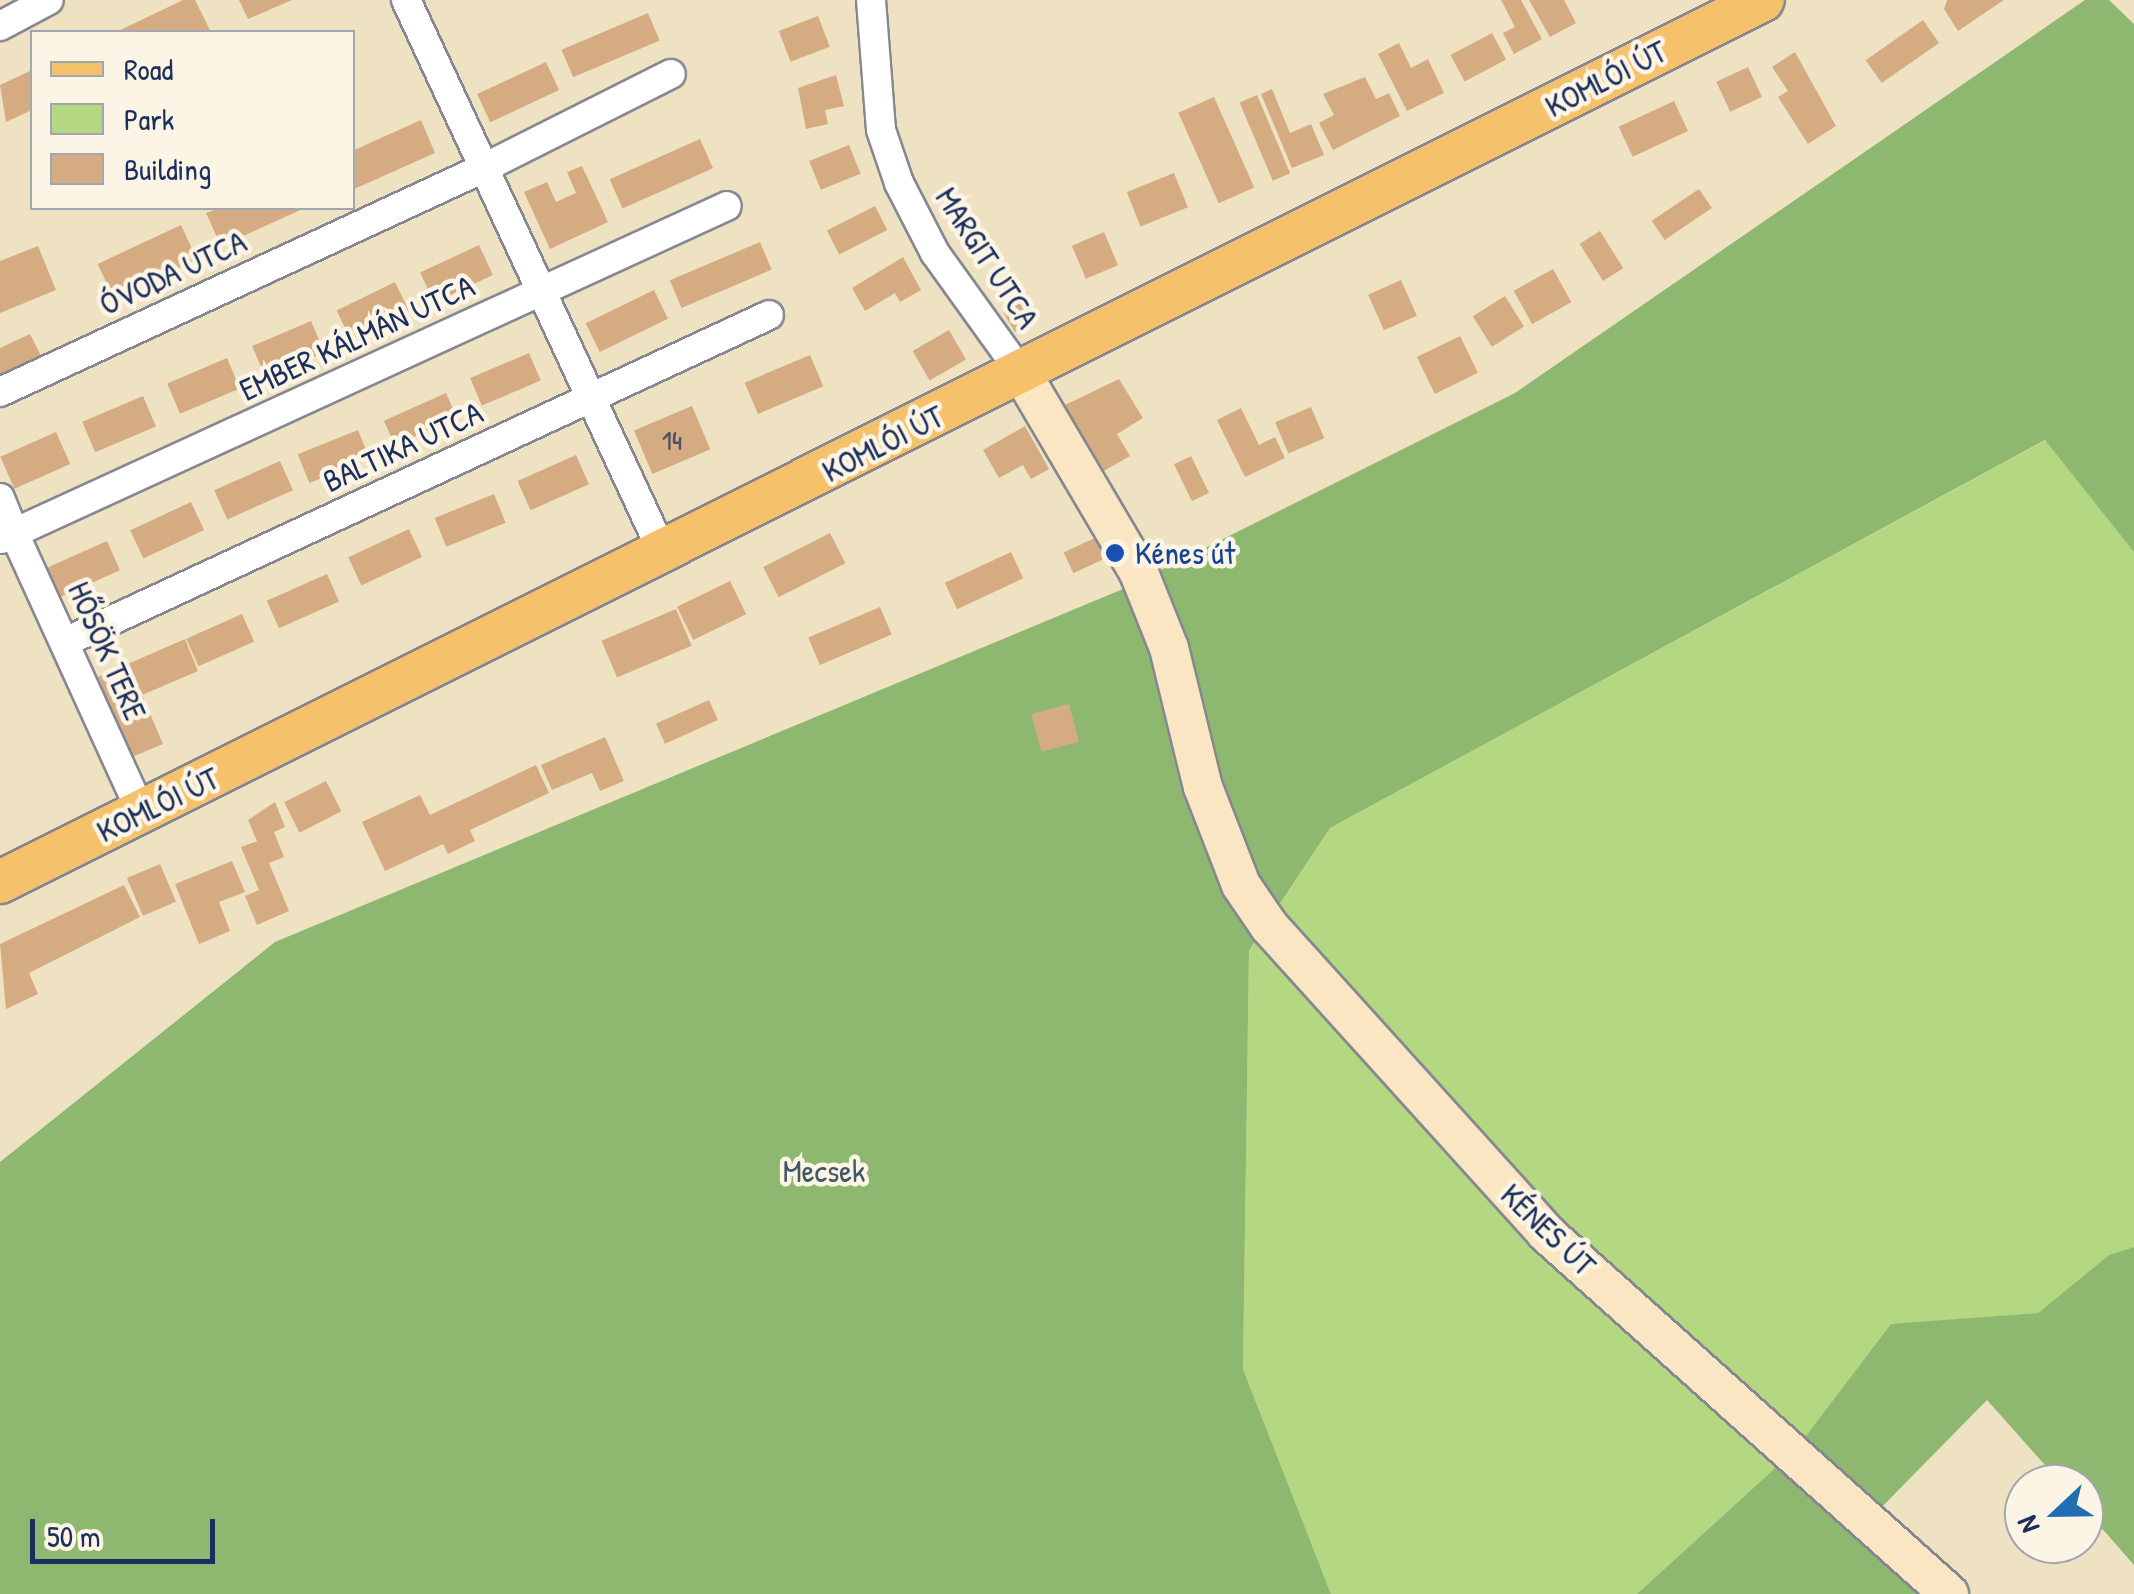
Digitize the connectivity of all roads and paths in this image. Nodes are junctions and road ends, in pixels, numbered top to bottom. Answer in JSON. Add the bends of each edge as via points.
{"nodes":[{"id":1,"x":48,"y":0,"type":"edge"},
{"id":2,"x":406,"y":0,"type":"edge"},
{"id":3,"x":871,"y":0,"type":"edge"},
{"id":4,"x":1764,"y":0,"type":"edge"},
{"id":5,"x":0,"y":26,"type":"edge"},
{"id":6,"x":671,"y":74,"type":"dead end"},
{"id":7,"x":484,"y":168,"type":"junction"},
{"id":8,"x":728,"y":206,"type":"dead end"},
{"id":9,"x":543,"y":291,"type":"junction"},
{"id":10,"x":770,"y":315,"type":"dead end"},
{"id":11,"x":1022,"y":374,"type":"junction"},
{"id":12,"x":0,"y":392,"type":"edge"},
{"id":13,"x":590,"y":400,"type":"junction"},
{"id":14,"x":0,"y":498,"type":"edge"},
{"id":15,"x":7,"y":536,"type":"edge"},
{"id":16,"x":664,"y":554,"type":"junction"},
{"id":17,"x":65,"y":642,"type":"junction"},
{"id":18,"x":142,"y":814,"type":"junction"},
{"id":19,"x":0,"y":882,"type":"edge"},
{"id":20,"x":1950,"y":1594,"type":"edge"}],
"edges":[{"from":1,"to":5,"type":"street"},
{"from":2,"to":7,"type":"street"},
{"from":3,"to":11,"type":"street","name":"MARGIT UTCA","via":[[881,130],[899,184],[935,253]]},
{"from":4,"to":11,"type":"main road","name":"KOMLÓI ÚT"},
{"from":6,"to":7,"type":"street","name":"ÓVODA UTCA"},
{"from":7,"to":9,"type":"street"},
{"from":7,"to":12,"type":"street","name":"ÓVODA UTCA"},
{"from":8,"to":9,"type":"street","name":"EMBER KÁLMÁN UTCA"},
{"from":9,"to":13,"type":"street"},
{"from":9,"to":15,"type":"street","name":"EMBER KÁLMÁN UTCA"},
{"from":10,"to":13,"type":"street","name":"BALTIKA UTCA"},
{"from":11,"to":16,"type":"main road","name":"KOMLÓI ÚT"},
{"from":11,"to":20,"type":"street","name":"KÉNES ÚT","via":[[1144,584],[1169,648],[1203,787],[1241,886],[1268,926],[1546,1233]]},
{"from":13,"to":16,"type":"street"},
{"from":13,"to":17,"type":"street","name":"BALTIKA UTCA"},
{"from":14,"to":15,"type":"street","name":"HŐSÖK TERE"},
{"from":15,"to":17,"type":"street","name":"HŐSÖK TERE"},
{"from":16,"to":18,"type":"main road","name":"KOMLÓI ÚT"},
{"from":17,"to":18,"type":"street","name":"HŐSÖK TERE"},
{"from":18,"to":19,"type":"main road","name":"KOMLÓI ÚT"}]}
